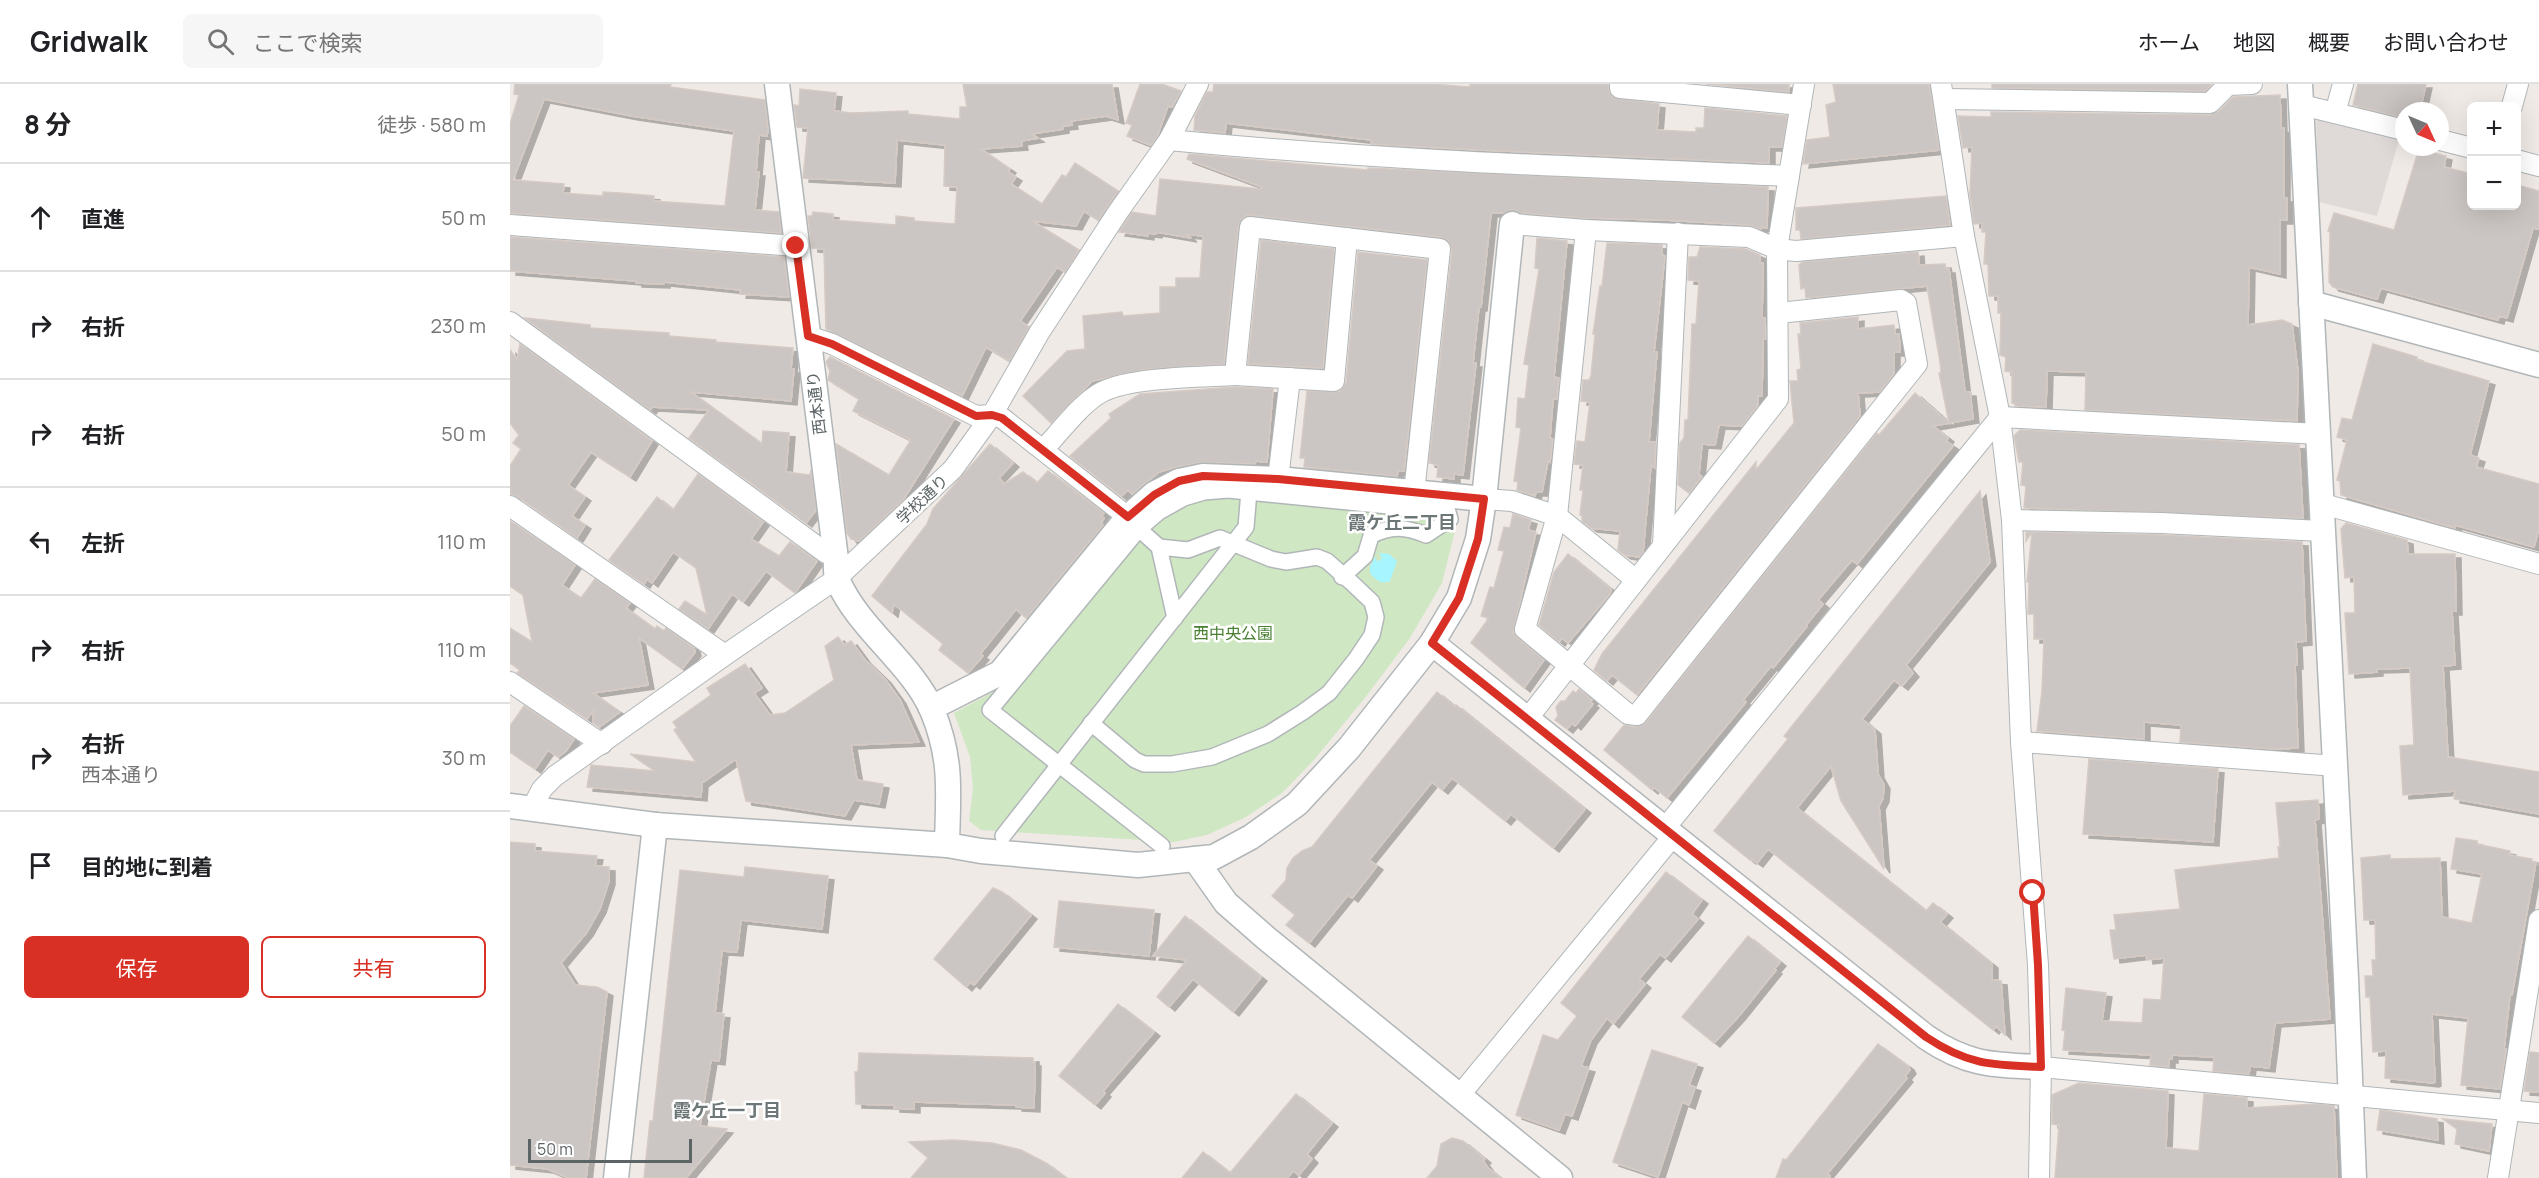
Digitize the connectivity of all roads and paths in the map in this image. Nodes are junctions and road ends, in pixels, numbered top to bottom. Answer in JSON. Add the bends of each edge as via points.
{"nodes":[{"id":1,"x":777,"y":84,"type":"edge"},
{"id":2,"x":1198,"y":84,"type":"edge"},
{"id":3,"x":1620,"y":84,"type":"edge"},
{"id":4,"x":1804,"y":84,"type":"edge"},
{"id":5,"x":2252,"y":84,"type":"edge"},
{"id":6,"x":2343,"y":84,"type":"edge"},
{"id":7,"x":2518,"y":84,"type":"edge"},
{"id":8,"x":1942,"y":91,"type":"edge"},
{"id":9,"x":2301,"y":94,"type":"edge"},
{"id":10,"x":2513,"y":102,"type":"edge"},
{"id":11,"x":1801,"y":105,"type":"junction"},
{"id":12,"x":2335,"y":113,"type":"junction"},
{"id":13,"x":2395,"y":128,"type":"edge"},
{"id":14,"x":1169,"y":140,"type":"junction"},
{"id":15,"x":2449,"y":142,"type":"edge"},
{"id":16,"x":2467,"y":147,"type":"edge"},
{"id":17,"x":2521,"y":161,"type":"edge"},
{"id":18,"x":2539,"y":166,"type":"edge"},
{"id":19,"x":1789,"y":176,"type":"junction"},
{"id":20,"x":1512,"y":224,"type":"joint"},
{"id":21,"x":510,"y":225,"type":"edge"},
{"id":22,"x":1586,"y":230,"type":"junction"},
{"id":23,"x":1678,"y":233,"type":"junction"},
{"id":24,"x":1964,"y":236,"type":"junction"},
{"id":25,"x":1347,"y":238,"type":"junction"},
{"id":26,"x":796,"y":246,"type":"junction"},
{"id":27,"x":1777,"y":249,"type":"junction"},
{"id":28,"x":2311,"y":303,"type":"junction"},
{"id":29,"x":1779,"y":313,"type":"junction"},
{"id":30,"x":510,"y":322,"type":"edge"},
{"id":31,"x":808,"y":336,"type":"junction"},
{"id":32,"x":2539,"y":365,"type":"edge"},
{"id":33,"x":1235,"y":375,"type":"junction"},
{"id":34,"x":1290,"y":378,"type":"junction"},
{"id":35,"x":992,"y":415,"type":"junction"},
{"id":36,"x":2000,"y":417,"type":"junction"},
{"id":37,"x":2318,"y":434,"type":"junction"},
{"id":38,"x":1043,"y":450,"type":"junction"},
{"id":39,"x":1278,"y":479,"type":"junction"},
{"id":40,"x":1249,"y":490,"type":"junction"},
{"id":41,"x":1414,"y":493,"type":"junction"},
{"id":42,"x":1484,"y":499,"type":"junction"},
{"id":43,"x":2323,"y":504,"type":"junction"},
{"id":44,"x":510,"y":506,"type":"edge"},
{"id":45,"x":1557,"y":516,"type":"junction"},
{"id":46,"x":2012,"y":520,"type":"junction"},
{"id":47,"x":1134,"y":523,"type":"junction"},
{"id":48,"x":2322,"y":531,"type":"junction"},
{"id":49,"x":1234,"y":542,"type":"junction"},
{"id":50,"x":1663,"y":545,"type":"junction"},
{"id":51,"x":1159,"y":547,"type":"junction"},
{"id":52,"x":2539,"y":564,"type":"edge"},
{"id":53,"x":836,"y":568,"type":"junction"},
{"id":54,"x":1342,"y":577,"type":"junction"},
{"id":55,"x":1636,"y":580,"type":"junction"},
{"id":56,"x":1175,"y":618,"type":"junction"},
{"id":57,"x":1432,"y":643,"type":"junction"},
{"id":58,"x":725,"y":655,"type":"junction"},
{"id":59,"x":1569,"y":666,"type":"junction"},
{"id":60,"x":510,"y":682,"type":"edge"},
{"id":61,"x":931,"y":708,"type":"junction"},
{"id":62,"x":1528,"y":718,"type":"junction"},
{"id":63,"x":1092,"y":723,"type":"junction"},
{"id":64,"x":2021,"y":742,"type":"junction"},
{"id":65,"x":602,"y":744,"type":"junction"},
{"id":66,"x":1059,"y":764,"type":"junction"},
{"id":67,"x":2336,"y":766,"type":"junction"},
{"id":68,"x":521,"y":807,"type":"edge"},
{"id":69,"x":655,"y":825,"type":"junction"},
{"id":70,"x":1670,"y":832,"type":"junction"},
{"id":71,"x":1003,"y":836,"type":"dead end"},
{"id":72,"x":947,"y":846,"type":"junction"},
{"id":73,"x":1162,"y":846,"type":"dead end"},
{"id":74,"x":1195,"y":859,"type":"junction"},
{"id":75,"x":2539,"y":921,"type":"edge"},
{"id":76,"x":2041,"y":1067,"type":"junction"},
{"id":77,"x":2351,"y":1094,"type":"junction"},
{"id":78,"x":1459,"y":1096,"type":"junction"},
{"id":79,"x":2510,"y":1110,"type":"junction"},
{"id":80,"x":2539,"y":1113,"type":"edge"},
{"id":81,"x":616,"y":1178,"type":"edge"},
{"id":82,"x":1560,"y":1178,"type":"edge"},
{"id":83,"x":2038,"y":1178,"type":"edge"},
{"id":84,"x":2354,"y":1178,"type":"edge"},
{"id":85,"x":2498,"y":1178,"type":"edge"}],
"edges":[{"from":1,"to":26,"type":"street","name":"西本通り"},
{"from":2,"to":14,"type":"street","name":"学校通り"},
{"from":3,"to":11,"type":"street","via":[[1620,88]]},
{"from":4,"to":11,"type":"street"},
{"from":5,"to":8,"type":"street","via":[[2228,85],[2210,103]]},
{"from":6,"to":12,"type":"street"},
{"from":7,"to":10,"type":"street"},
{"from":8,"to":24,"type":"street"},
{"from":9,"to":12,"type":"street"},
{"from":9,"to":28,"type":"street"},
{"from":11,"to":19,"type":"street"},
{"from":12,"to":13,"type":"street"},
{"from":14,"to":19,"type":"street","via":[[1460,162]]},
{"from":14,"to":35,"type":"street","name":"学校通り","via":[[1039,333]]},
{"from":15,"to":16,"type":"street"},
{"from":17,"to":18,"type":"street"},
{"from":19,"to":27,"type":"street"},
{"from":20,"to":22,"type":"street"},
{"from":20,"to":42,"type":"street"},
{"from":21,"to":26,"type":"street"},
{"from":22,"to":23,"type":"street"},
{"from":22,"to":45,"type":"street"},
{"from":23,"to":27,"type":"street","via":[[1749,237]]},
{"from":23,"to":50,"type":"street"},
{"from":24,"to":27,"type":"street","via":[[1796,251]]},
{"from":24,"to":36,"type":"street"},
{"from":25,"to":33,"type":"street","via":[[1250,227]]},
{"from":25,"to":34,"type":"street","via":[[1334,381]]},
{"from":25,"to":41,"type":"street","via":[[1440,249]]},
{"from":26,"to":31,"type":"street","name":"西本通り"},
{"from":27,"to":29,"type":"street"},
{"from":28,"to":32,"type":"street"},
{"from":28,"to":37,"type":"street"},
{"from":29,"to":50,"type":"street","via":[[1778,399]]},
{"from":29,"to":59,"type":"street","via":[[1901,300],[1906,303],[1917,364],[1637,715],[1628,714]]},
{"from":30,"to":53,"type":"street","via":[[829,556]]},
{"from":31,"to":35,"type":"street","via":[[832,344],[976,416]]},
{"from":31,"to":53,"type":"street","name":"西本通り"},
{"from":33,"to":34,"type":"street"},
{"from":33,"to":38,"type":"street","via":[[1140,382],[1102,392]]},
{"from":34,"to":39,"type":"street"},
{"from":35,"to":38,"type":"street","via":[[1002,418]]},
{"from":35,"to":53,"type":"street","name":"学校通り","via":[[953,469]]},
{"from":36,"to":37,"type":"street"},
{"from":36,"to":46,"type":"street"},
{"from":36,"to":70,"type":"street"},
{"from":37,"to":43,"type":"street"},
{"from":38,"to":47,"type":"street"},
{"from":39,"to":41,"type":"street"},
{"from":39,"to":47,"type":"street","via":[[1203,476],[1179,481],[1154,495]]},
{"from":40,"to":47,"type":"street","via":[[1204,492]]},
{"from":40,"to":49,"type":"street","via":[[1246,527]]},
{"from":40,"to":54,"type":"street","via":[[1448,512],[1450,519],[1426,535],[1396,527],[1371,536],[1365,556]]},
{"from":41,"to":42,"type":"street"},
{"from":42,"to":45,"type":"street","via":[[1512,501]]},
{"from":42,"to":57,"type":"street","via":[[1478,539],[1459,598]]},
{"from":43,"to":48,"type":"street"},
{"from":43,"to":52,"type":"street"},
{"from":44,"to":58,"type":"street"},
{"from":45,"to":55,"type":"street"},
{"from":45,"to":59,"type":"street","via":[[1525,629]]},
{"from":46,"to":48,"type":"street"},
{"from":46,"to":64,"type":"street"},
{"from":47,"to":51,"type":"street"},
{"from":47,"to":61,"type":"street","via":[[1000,673]]},
{"from":47,"to":66,"type":"street","via":[[990,710]]},
{"from":48,"to":67,"type":"street"},
{"from":49,"to":51,"type":"street","via":[[1220,538],[1188,550]]},
{"from":49,"to":54,"type":"street","via":[[1286,562],[1317,557],[1327,561]]},
{"from":49,"to":56,"type":"street"},
{"from":50,"to":55,"type":"street"},
{"from":51,"to":56,"type":"street"},
{"from":53,"to":58,"type":"street","name":"学校通り"},
{"from":53,"to":61,"type":"street","via":[[871,632],[905,670]]},
{"from":54,"to":63,"type":"street","via":[[1372,602],[1377,617],[1371,635],[1329,693],[1268,734],[1212,757],[1144,764]]},
{"from":55,"to":59,"type":"street"},
{"from":56,"to":63,"type":"street"},
{"from":57,"to":62,"type":"street"},
{"from":57,"to":74,"type":"street","via":[[1349,748],[1297,804],[1251,837],[1214,857]]},
{"from":58,"to":65,"type":"street","name":"学校通り"},
{"from":59,"to":62,"type":"street"},
{"from":60,"to":65,"type":"street"},
{"from":61,"to":72,"type":"street","via":[[947,752]]},
{"from":62,"to":70,"type":"street"},
{"from":63,"to":66,"type":"street"},
{"from":64,"to":67,"type":"street"},
{"from":64,"to":76,"type":"street","via":[[2038,965]]},
{"from":65,"to":68,"type":"street","name":"学校通り","via":[[555,776]]},
{"from":66,"to":71,"type":"street"},
{"from":66,"to":73,"type":"street"},
{"from":67,"to":77,"type":"street"},
{"from":68,"to":69,"type":"street"},
{"from":69,"to":72,"type":"street"},
{"from":69,"to":81,"type":"street"},
{"from":70,"to":76,"type":"street","via":[[1941,1047],[1978,1062]]},
{"from":70,"to":78,"type":"street"},
{"from":72,"to":74,"type":"street","via":[[1138,865]]},
{"from":74,"to":78,"type":"street","via":[[1226,903]]},
{"from":75,"to":79,"type":"street"},
{"from":76,"to":77,"type":"street"},
{"from":76,"to":83,"type":"street"},
{"from":77,"to":79,"type":"street"},
{"from":77,"to":84,"type":"street"},
{"from":78,"to":82,"type":"street"},
{"from":79,"to":80,"type":"street"},
{"from":79,"to":85,"type":"street"}]}
